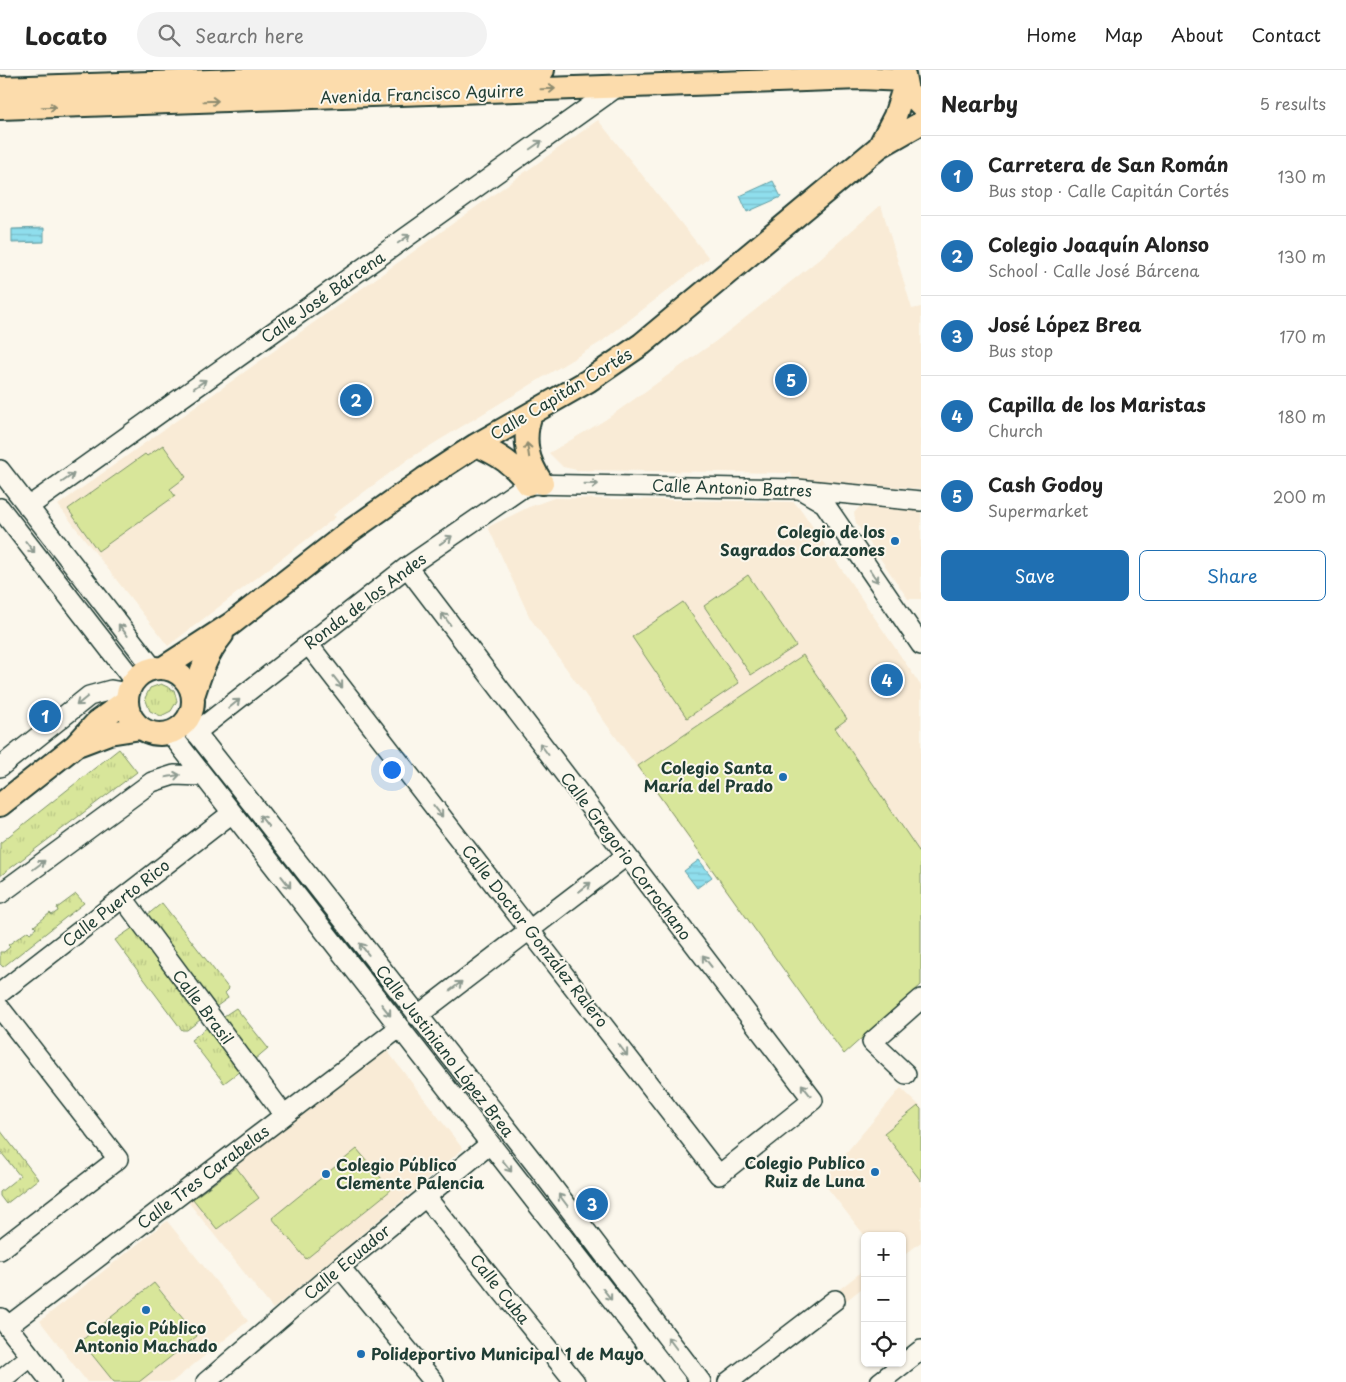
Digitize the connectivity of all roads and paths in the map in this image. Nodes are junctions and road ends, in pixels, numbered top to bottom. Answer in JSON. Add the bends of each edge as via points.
{"nodes":[{"id":1,"x":543,"y":70,"type":"edge"},
{"id":2,"x":905,"y":78,"type":"edge"},
{"id":3,"x":617,"y":87,"type":"junction"},
{"id":4,"x":0,"y":88,"type":"edge"},
{"id":5,"x":921,"y":105,"type":"edge"},
{"id":6,"x":0,"y":108,"type":"edge"},
{"id":7,"x":921,"y":123,"type":"edge"},
{"id":8,"x":878,"y":147,"type":"junction"},
{"id":9,"x":531,"y":414,"type":"junction"},
{"id":10,"x":476,"y":445,"type":"junction"},
{"id":11,"x":0,"y":470,"type":"edge"},
{"id":12,"x":535,"y":484,"type":"junction"},
{"id":13,"x":796,"y":489,"type":"junction"},
{"id":14,"x":921,"y":501,"type":"edge"},
{"id":15,"x":28,"y":507,"type":"junction"},
{"id":16,"x":4,"y":521,"type":"edge"},
{"id":17,"x":407,"y":567,"type":"junction"},
{"id":18,"x":231,"y":624,"type":"junction"},
{"id":19,"x":308,"y":644,"type":"junction"},
{"id":20,"x":921,"y":645,"type":"edge"},
{"id":21,"x":158,"y":668,"type":"junction"},
{"id":22,"x":130,"y":691,"type":"junction"},
{"id":23,"x":193,"y":696,"type":"junction"},
{"id":24,"x":141,"y":728,"type":"junction"},
{"id":25,"x":184,"y":729,"type":"junction"},
{"id":26,"x":75,"y":746,"type":"junction"},
{"id":27,"x":0,"y":768,"type":"edge"},
{"id":28,"x":202,"y":776,"type":"junction"},
{"id":29,"x":0,"y":805,"type":"edge"},
{"id":30,"x":232,"y":813,"type":"junction"},
{"id":31,"x":626,"y":856,"type":"junction"},
{"id":32,"x":0,"y":894,"type":"edge"},
{"id":33,"x":122,"y":898,"type":"junction"},
{"id":34,"x":530,"y":929,"type":"junction"},
{"id":35,"x":0,"y":993,"type":"edge"},
{"id":36,"x":921,"y":999,"type":"edge"},
{"id":37,"x":0,"y":1008,"type":"edge"},
{"id":38,"x":417,"y":1016,"type":"junction"},
{"id":39,"x":399,"y":1028,"type":"junction"},
{"id":40,"x":906,"y":1074,"type":"dead end"},
{"id":41,"x":284,"y":1115,"type":"junction"},
{"id":42,"x":771,"y":1133,"type":"joint"},
{"id":43,"x":490,"y":1144,"type":"junction"},
{"id":44,"x":426,"y":1196,"type":"junction"},
{"id":45,"x":0,"y":1250,"type":"edge"},
{"id":46,"x":340,"y":1267,"type":"junction"},
{"id":47,"x":835,"y":1300,"type":"dead end"},
{"id":48,"x":4,"y":1322,"type":"edge"},
{"id":49,"x":921,"y":1350,"type":"edge"},
{"id":50,"x":31,"y":1356,"type":"junction"},
{"id":51,"x":211,"y":1380,"type":"edge"},
{"id":52,"x":0,"y":1381,"type":"edge"},
{"id":53,"x":51,"y":1382,"type":"edge"},
{"id":54,"x":434,"y":1382,"type":"edge"},
{"id":55,"x":575,"y":1382,"type":"edge"},
{"id":56,"x":675,"y":1382,"type":"edge"},
{"id":57,"x":701,"y":1382,"type":"edge"},
{"id":58,"x":728,"y":1382,"type":"edge"},
{"id":59,"x":880,"y":1382,"type":"edge"}],
"edges":[{"from":1,"to":4,"type":"main road","name":"Avenida Francisco Aguirre"},
{"from":2,"to":3,"type":"main road","name":"Avenida Francisco Aguirre"},
{"from":2,"to":5,"type":"main road","via":[[911,97]]},
{"from":2,"to":8,"type":"main road","name":"Calle Capitán Cortés","via":[[895,116]]},
{"from":6,"to":3,"type":"main road","name":"Avenida Francisco Aguirre","one_way":true},
{"from":15,"to":3,"type":"street","name":"Calle José Bárcena","one_way":true},
{"from":7,"to":8,"type":"main road","name":"Calle Capitán Cortés"},
{"from":8,"to":9,"type":"main road","name":"Calle Capitán Cortés","via":[[642,344]]},
{"from":9,"to":10,"type":"main road","name":"Calle Capitán Cortés"},
{"from":12,"to":9,"type":"main road","one_way":true,"via":[[526,448]]},
{"from":10,"to":12,"type":"main road","via":[[500,456]]},
{"from":10,"to":18,"type":"main road","name":"Calle Capitán Cortés","via":[[349,532]]},
{"from":11,"to":15,"type":"street"},
{"from":12,"to":13,"type":"street","name":"Calle Antonio Batres","one_way":true},
{"from":17,"to":12,"type":"street","name":"Ronda de los Andes","one_way":true},
{"from":13,"to":14,"type":"street","name":"Calle Antonio Batres"},
{"from":13,"to":20,"type":"street","one_way":true,"via":[[824,503]]},
{"from":21,"to":15,"type":"street","one_way":true},
{"from":16,"to":22,"type":"street","one_way":true},
{"from":17,"to":19,"type":"street","name":"Ronda de los Andes"},
{"from":31,"to":17,"type":"street","name":"Calle Gregorio Corrochano","one_way":true},
{"from":18,"to":21,"type":"main road","name":"Calle Capitán Cortés"},
{"from":18,"to":23,"type":"main road","name":"Calle Capitán Cortés","via":[[213,646]]},
{"from":25,"to":19,"type":"street","name":"Ronda de los Andes","one_way":true},
{"from":19,"to":34,"type":"street","name":"Calle Doctor González Ralero","one_way":true},
{"from":21,"to":22,"type":"main road","name":"Calle Capitán Cortés","via":[[144,672]]},
{"from":21,"to":23,"type":"main road","via":[[176,672],[184,678]]},
{"from":22,"to":24,"type":"main road","via":[[130,716]]},
{"from":22,"to":26,"type":"main road","name":"Calle Capitán Cortés"},
{"from":22,"to":27,"type":"street","one_way":true,"via":[[111,690],[89,696]]},
{"from":23,"to":25,"type":"main road","name":"Calle Capitán Cortés"},
{"from":24,"to":25,"type":"main road","name":"Calle Capitán Cortés","via":[[157,734]]},
{"from":24,"to":26,"type":"main road","name":"Calle Capitán Cortés","via":[[109,734]]},
{"from":25,"to":28,"type":"street","name":"Calle Justiniano López Brea"},
{"from":38,"to":25,"type":"street","name":"Calle Justiniano López Brea","one_way":true},
{"from":26,"to":29,"type":"main road","name":"Calle Capitán Cortés"},
{"from":28,"to":30,"type":"street","name":"Calle Justiniano López Brea"},
{"from":32,"to":28,"type":"street","one_way":true,"via":[[152,782],[174,775]]},
{"from":30,"to":33,"type":"street","name":"Calle Puerto Rico"},
{"from":30,"to":39,"type":"street","name":"Calle Justiniano López Brea","one_way":true},
{"from":34,"to":31,"type":"street","one_way":true},
{"from":42,"to":31,"type":"street","name":"Calle Gregorio Corrochano","one_way":true,"via":[[814,1100]]},
{"from":33,"to":35,"type":"street","name":"Calle Puerto Rico"},
{"from":33,"to":41,"type":"street","name":"Calle Brasil"},
{"from":38,"to":34,"type":"street","one_way":true},
{"from":34,"to":42,"type":"street","name":"Calle Doctor González Ralero","one_way":true,"via":[[719,1175]]},
{"from":36,"to":40,"type":"street","via":[[872,1042]]},
{"from":37,"to":45,"type":"street","via":[[118,1159]]},
{"from":57,"to":38,"type":"street","name":"Calle Justiniano López Brea","one_way":true,"via":[[539,1169]]},
{"from":39,"to":41,"type":"street","name":"Calle Tres Carabelas"},
{"from":39,"to":43,"type":"street","name":"Calle Justiniano López Brea"},
{"from":41,"to":48,"type":"street","name":"Calle Tres Carabelas"},
{"from":43,"to":44,"type":"street","name":"Calle Ecuador"},
{"from":43,"to":56,"type":"street","name":"Calle Justiniano López Brea","one_way":true},
{"from":44,"to":46,"type":"street","name":"Calle Ecuador"},
{"from":44,"to":55,"type":"street","name":"Calle Cuba"},
{"from":46,"to":51,"type":"street","name":"Calle Ecuador"},
{"from":46,"to":54,"type":"street"},
{"from":47,"to":58,"type":"street"},
{"from":48,"to":50,"type":"street"},
{"from":49,"to":59,"type":"street"},
{"from":50,"to":52,"type":"street"},
{"from":50,"to":53,"type":"street"}]}
